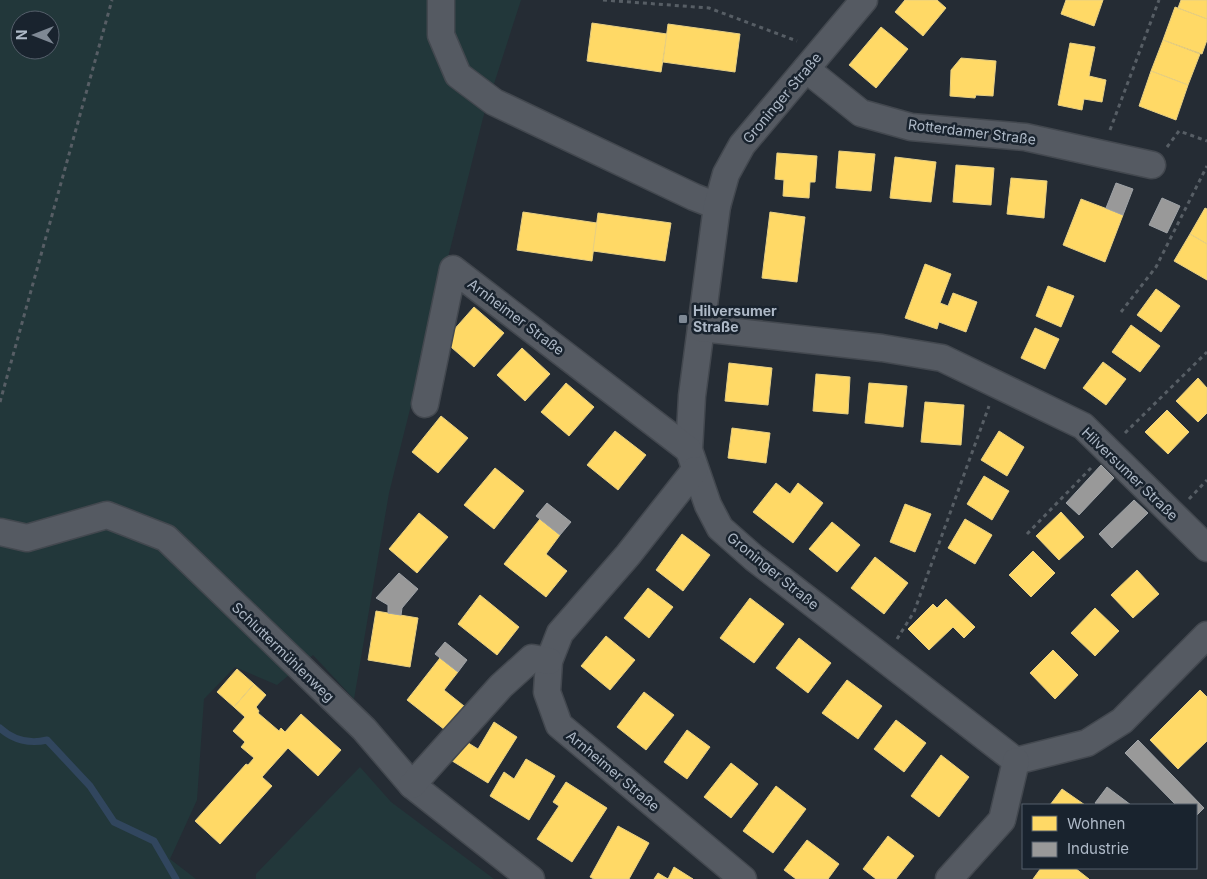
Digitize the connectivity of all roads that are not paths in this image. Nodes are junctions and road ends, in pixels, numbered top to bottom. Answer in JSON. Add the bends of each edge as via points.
{"nodes":[{"id":1,"x":441,"y":0,"type":"edge"},
{"id":2,"x":864,"y":0,"type":"edge"},
{"id":3,"x":813,"y":61,"type":"junction"},
{"id":4,"x":1152,"y":165,"type":"road end"},
{"id":5,"x":717,"y":206,"type":"junction"},
{"id":6,"x":700,"y":328,"type":"junction"},
{"id":7,"x":425,"y":404,"type":"dead end"},
{"id":8,"x":692,"y":460,"type":"junction"},
{"id":9,"x":0,"y":532,"type":"edge"},
{"id":10,"x":1207,"y":548,"type":"edge"},
{"id":11,"x":1207,"y":635,"type":"edge"},
{"id":12,"x":549,"y":661,"type":"junction"},
{"id":13,"x":1016,"y":760,"type":"junction"},
{"id":14,"x":412,"y":785,"type":"junction"},
{"id":15,"x":531,"y":879,"type":"edge"},
{"id":16,"x":743,"y":879,"type":"edge"},
{"id":17,"x":949,"y":879,"type":"edge"}],
"edges":[{"from":1,"to":5,"type":"street","via":[[441,35],[458,75],[494,102]]},
{"from":2,"to":3,"type":"street","name":"Groninger Straße"},
{"from":3,"to":4,"type":"street","name":"Rotterdamer Straße","via":[[861,113],[912,127],[1025,137]]},
{"from":3,"to":5,"type":"street","name":"Groninger Straße","via":[[742,145],[726,174]]},
{"from":5,"to":6,"type":"street","name":"Groninger Straße"},
{"from":6,"to":8,"type":"street","name":"Groninger Straße","via":[[692,396]]},
{"from":6,"to":10,"type":"street","name":"Hilversumer Straße","via":[[882,348],[942,358],[1083,426]]},
{"from":7,"to":8,"type":"street","name":"Arnheimer Straße","via":[[453,269]]},
{"from":8,"to":12,"type":"street","name":"Arnheimer Straße","via":[[628,555],[560,633]]},
{"from":8,"to":13,"type":"street","name":"Groninger Straße","via":[[720,528],[754,558]]},
{"from":9,"to":14,"type":"street","name":"Schluttermühlenweg","via":[[27,538],[107,515],[166,538],[364,729]]},
{"from":11,"to":13,"type":"street","via":[[1115,725],[1087,743]]},
{"from":12,"to":14,"type":"street","via":[[532,658],[501,686]]},
{"from":12,"to":16,"type":"street","name":"Arnheimer Straße","via":[[547,692],[559,725]]},
{"from":13,"to":17,"type":"street","via":[[1002,820]]},
{"from":14,"to":15,"type":"street","name":"Schluttermühlenweg"}]}
